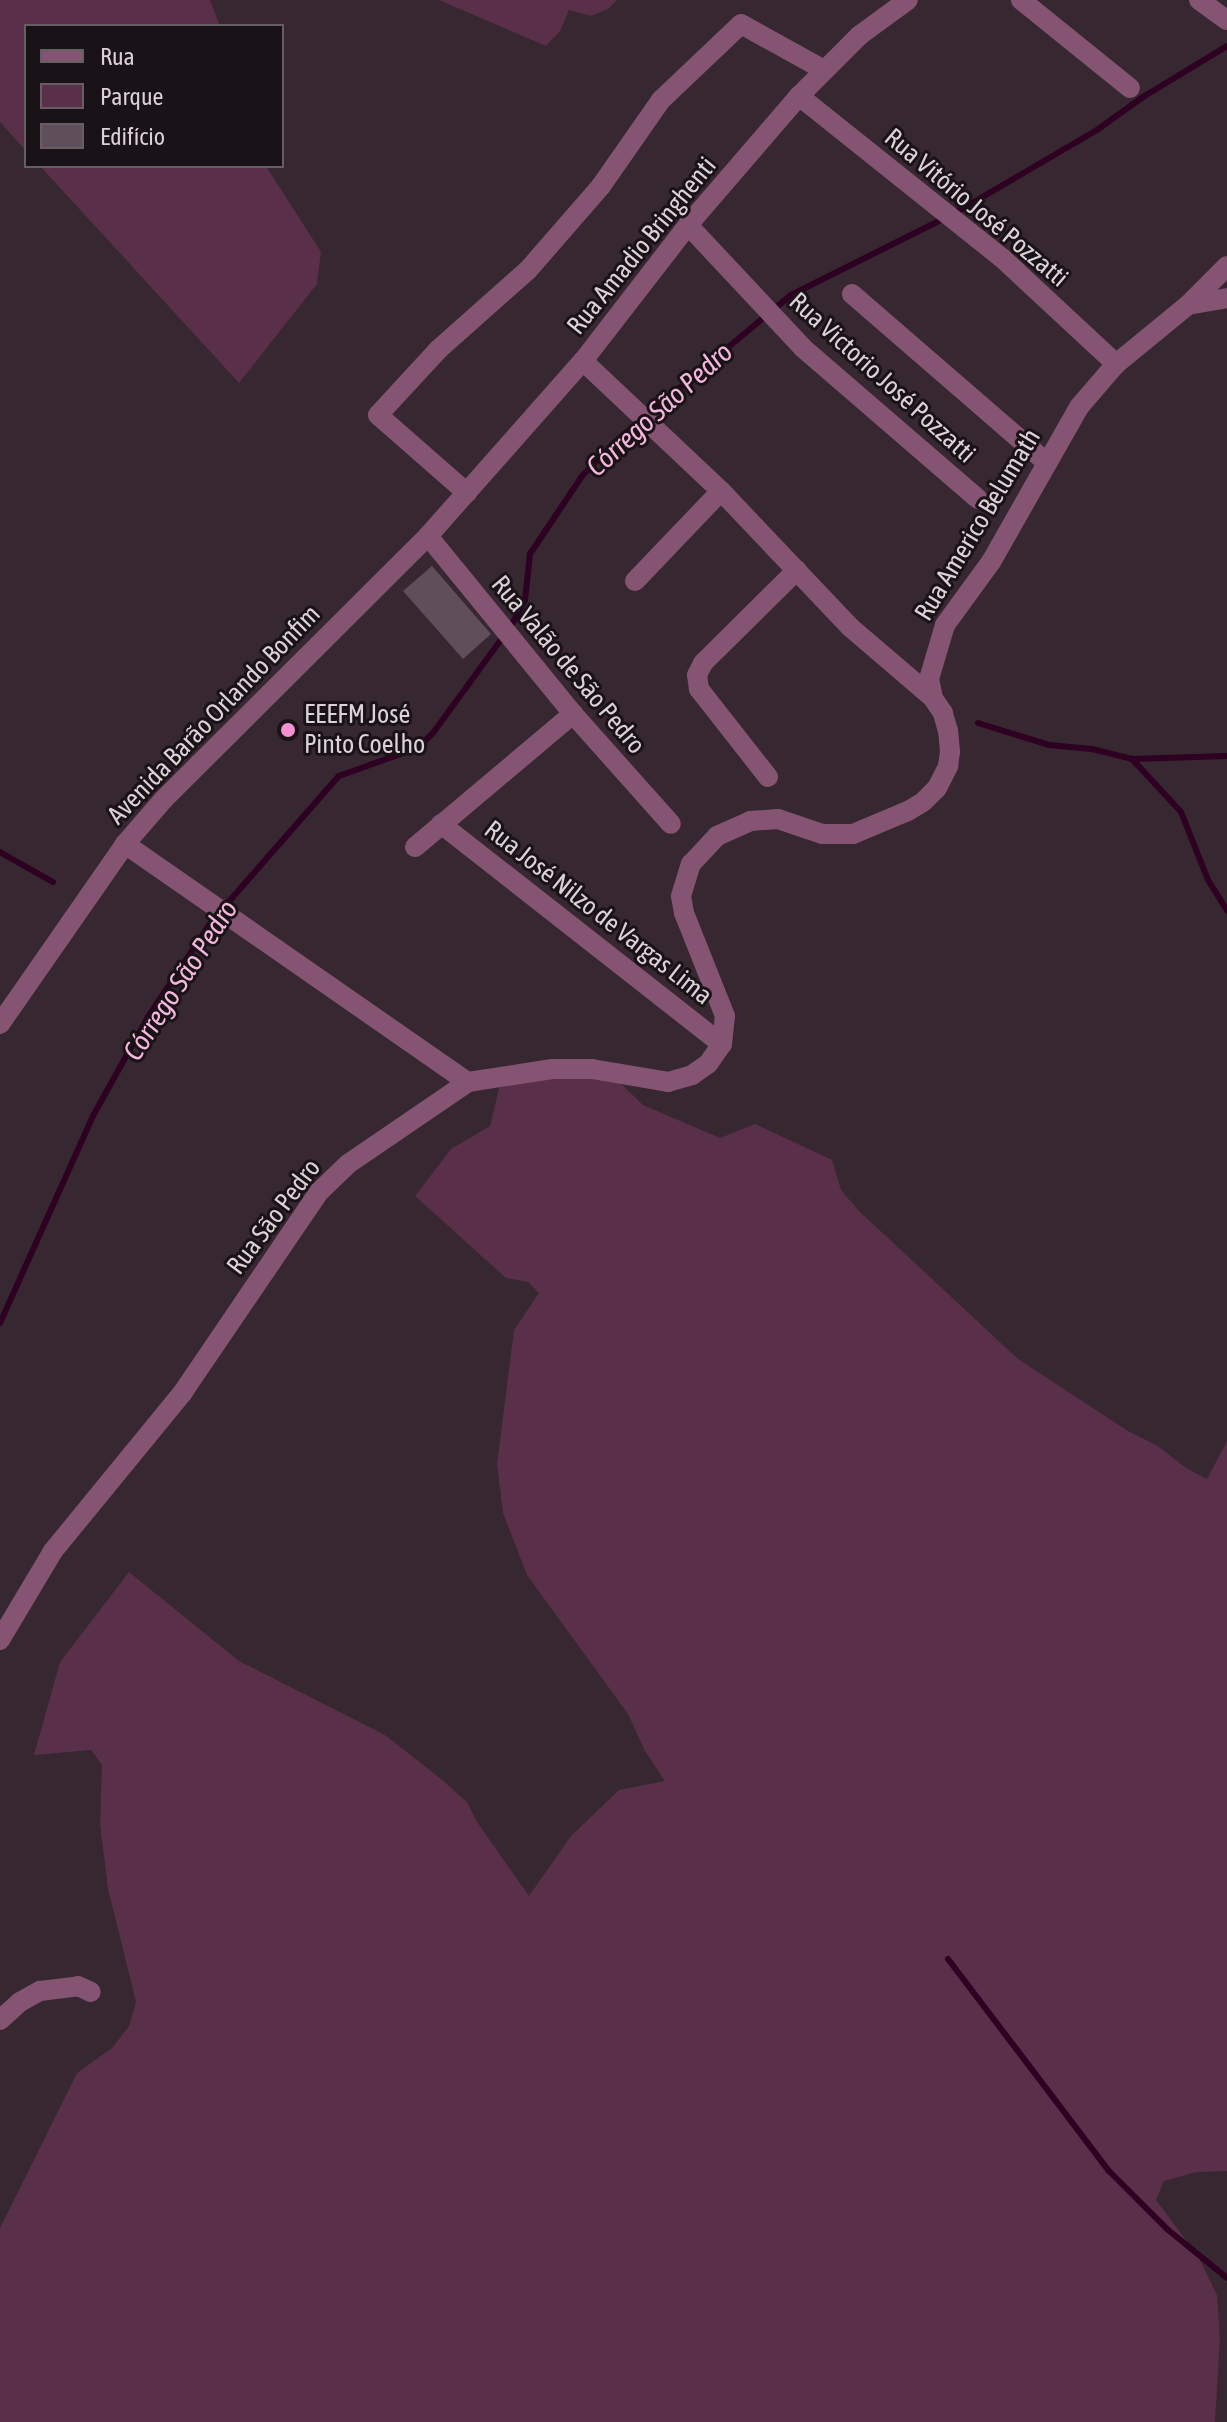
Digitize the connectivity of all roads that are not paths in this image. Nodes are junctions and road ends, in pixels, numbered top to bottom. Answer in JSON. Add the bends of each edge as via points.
{"nodes":[{"id":1,"x":908,"y":0,"type":"edge"},
{"id":2,"x":1021,"y":0,"type":"edge"},
{"id":3,"x":1199,"y":0,"type":"edge"},
{"id":4,"x":1227,"y":20,"type":"edge"},
{"id":5,"x":824,"y":70,"type":"junction"},
{"id":6,"x":1130,"y":88,"type":"dead end"},
{"id":7,"x":799,"y":96,"type":"junction"},
{"id":8,"x":688,"y":225,"type":"junction"},
{"id":9,"x":1227,"y":266,"type":"edge"},
{"id":10,"x":852,"y":294,"type":"dead end"},
{"id":11,"x":1227,"y":298,"type":"edge"},
{"id":12,"x":1188,"y":305,"type":"junction"},
{"id":13,"x":583,"y":361,"type":"junction"},
{"id":14,"x":1116,"y":364,"type":"junction"},
{"id":15,"x":1047,"y":463,"type":"junction"},
{"id":16,"x":721,"y":491,"type":"junction"},
{"id":17,"x":467,"y":493,"type":"junction"},
{"id":18,"x":978,"y":499,"type":"dead end"},
{"id":19,"x":428,"y":536,"type":"junction"},
{"id":20,"x":797,"y":570,"type":"junction"},
{"id":21,"x":635,"y":581,"type":"dead end"},
{"id":22,"x":933,"y":698,"type":"junction"},
{"id":23,"x":573,"y":714,"type":"junction"},
{"id":24,"x":768,"y":777,"type":"dead end"},
{"id":25,"x":441,"y":824,"type":"junction"},
{"id":26,"x":671,"y":824,"type":"dead end"},
{"id":27,"x":125,"y":844,"type":"junction"},
{"id":28,"x":415,"y":847,"type":"dead end"},
{"id":29,"x":0,"y":1024,"type":"edge"},
{"id":30,"x":722,"y":1044,"type":"junction"},
{"id":31,"x":468,"y":1082,"type":"junction"},
{"id":32,"x":0,"y":1640,"type":"edge"},
{"id":33,"x":91,"y":1992,"type":"dead end"},
{"id":34,"x":0,"y":2020,"type":"edge"}],
"edges":[{"from":1,"to":5,"type":"street","name":"Rua Amadio Bringhenti"},
{"from":2,"to":6,"type":"street"},
{"from":3,"to":4,"type":"street"},
{"from":5,"to":7,"type":"street","name":"Rua Amadio Bringhenti"},
{"from":5,"to":17,"type":"street","via":[[741,24],[661,100],[601,186],[528,270],[439,349],[378,415]]},
{"from":7,"to":8,"type":"street","name":"Rua Amadio Bringhenti"},
{"from":7,"to":14,"type":"street","name":"Rua Vitório José Pozzatti","via":[[1002,258]]},
{"from":8,"to":13,"type":"street","name":"Rua Amadio Bringhenti"},
{"from":8,"to":18,"type":"street","name":"Rua Victorio José Pozzatti","via":[[803,348]]},
{"from":9,"to":12,"type":"street","name":"Rua Americo Belumath"},
{"from":10,"to":15,"type":"street"},
{"from":11,"to":12,"type":"street"},
{"from":12,"to":14,"type":"street","name":"Rua Americo Belumath"},
{"from":13,"to":16,"type":"street"},
{"from":13,"to":17,"type":"street","name":"Rua Amadio Bringhenti"},
{"from":14,"to":15,"type":"street","name":"Rua Americo Belumath","via":[[1079,407]]},
{"from":15,"to":22,"type":"street","name":"Rua Americo Belumath","via":[[991,562],[945,625],[929,679]]},
{"from":16,"to":20,"type":"street"},
{"from":16,"to":21,"type":"street"},
{"from":17,"to":19,"type":"street","name":"Rua Amadio Bringhenti"},
{"from":19,"to":23,"type":"street","name":"Rua Valão de São Pedro"},
{"from":19,"to":27,"type":"street","name":"Avenida Barão Orlando Bonfim","via":[[196,764]]},
{"from":20,"to":22,"type":"street","via":[[850,627]]},
{"from":20,"to":24,"type":"street","via":[[697,675],[699,689]]},
{"from":22,"to":30,"type":"street","name":"Rua Americo Belumath","via":[[943,713],[950,752],[944,777],[923,802],[870,829],[838,836],[778,819],[750,821],[717,836],[691,864],[681,896],[725,1016]]},
{"from":23,"to":25,"type":"street"},
{"from":23,"to":26,"type":"street","name":"Rua Valão de São Pedro"},
{"from":25,"to":28,"type":"street"},
{"from":25,"to":30,"type":"street","name":"Rua José Nilzo de Vargas Lima"},
{"from":27,"to":29,"type":"street","name":"Avenida Barão Orlando Bonfim"},
{"from":27,"to":31,"type":"street"},
{"from":30,"to":31,"type":"street","name":"Rua São Pedro","via":[[701,1070],[668,1082],[592,1069],[552,1069]]},
{"from":31,"to":32,"type":"street","name":"Rua São Pedro","via":[[348,1164],[319,1192],[183,1392],[53,1551]]},
{"from":33,"to":34,"type":"street","via":[[78,1986],[40,1991]]}]}
